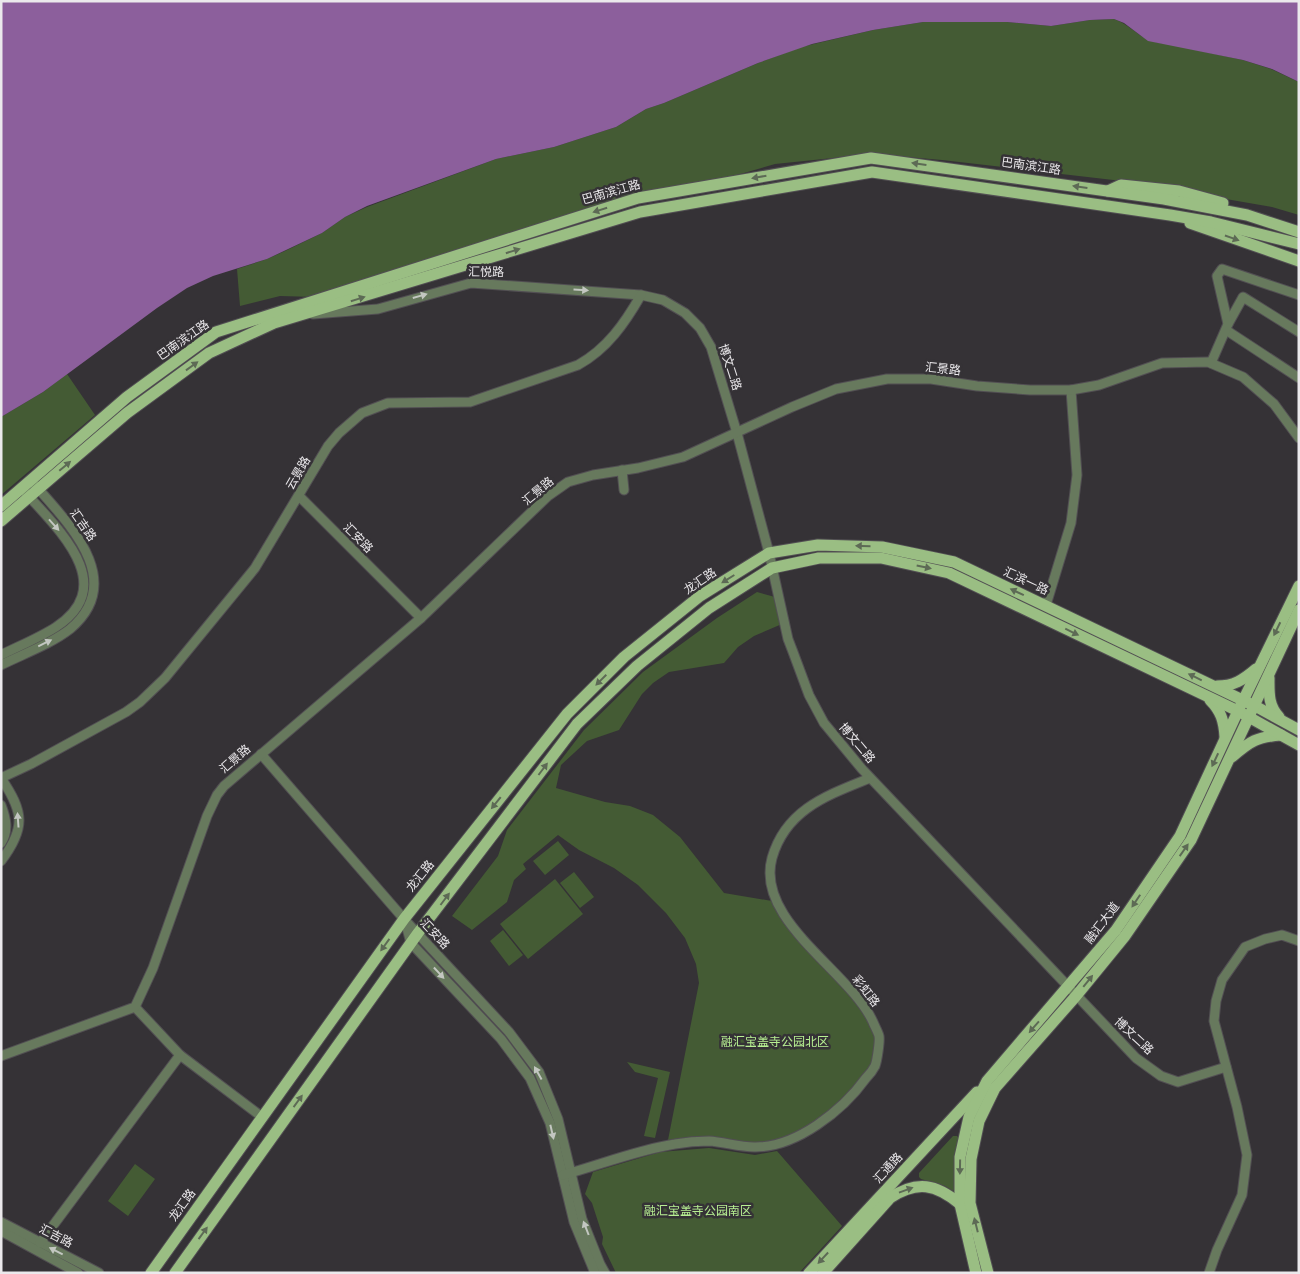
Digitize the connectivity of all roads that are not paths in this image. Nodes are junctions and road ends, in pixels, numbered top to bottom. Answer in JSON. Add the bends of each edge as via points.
{"nodes":[{"id":1,"x":1108,"y":191,"type":"junction"},
{"id":2,"x":1170,"y":215,"type":"junction"},
{"id":3,"x":1299,"y":225,"type":"edge"},
{"id":4,"x":1299,"y":232,"type":"edge"},
{"id":5,"x":1299,"y":244,"type":"edge"},
{"id":6,"x":1299,"y":261,"type":"edge"},
{"id":7,"x":641,"y":295,"type":"junction"},
{"id":8,"x":1299,"y":295,"type":"edge"},
{"id":9,"x":304,"y":315,"type":"junction"},
{"id":10,"x":1227,"y":327,"type":"junction"},
{"id":11,"x":1299,"y":332,"type":"edge"},
{"id":12,"x":1211,"y":363,"type":"junction"},
{"id":13,"x":1299,"y":378,"type":"edge"},
{"id":14,"x":1071,"y":390,"type":"junction"},
{"id":15,"x":737,"y":433,"type":"junction"},
{"id":16,"x":1299,"y":438,"type":"edge"},
{"id":17,"x":622,"y":470,"type":"junction"},
{"id":18,"x":30,"y":489,"type":"junction"},
{"id":19,"x":624,"y":490,"type":"dead end"},
{"id":20,"x":299,"y":496,"type":"junction"},
{"id":21,"x":1,"y":506,"type":"edge"},
{"id":22,"x":1,"y":521,"type":"edge"},
{"id":23,"x":769,"y":553,"type":"junction"},
{"id":24,"x":772,"y":568,"type":"junction"},
{"id":25,"x":1299,"y":586,"type":"edge"},
{"id":26,"x":1046,"y":606,"type":"junction"},
{"id":27,"x":1299,"y":610,"type":"edge"},
{"id":28,"x":421,"y":618,"type":"junction"},
{"id":29,"x":1,"y":655,"type":"edge"},
{"id":30,"x":1,"y":665,"type":"edge"},
{"id":31,"x":1259,"y":666,"type":"junction"},
{"id":32,"x":1269,"y":674,"type":"junction"},
{"id":33,"x":1214,"y":686,"type":"junction"},
{"id":34,"x":1207,"y":696,"type":"junction"},
{"id":35,"x":1243,"y":700,"type":"junction"},
{"id":36,"x":1255,"y":706,"type":"junction"},
{"id":37,"x":1238,"y":711,"type":"junction"},
{"id":38,"x":1250,"y":717,"type":"junction"},
{"id":39,"x":1284,"y":721,"type":"junction"},
{"id":40,"x":1299,"y":730,"type":"edge"},
{"id":41,"x":1281,"y":735,"type":"junction"},
{"id":42,"x":1225,"y":739,"type":"junction"},
{"id":43,"x":1299,"y":745,"type":"edge"},
{"id":44,"x":261,"y":754,"type":"junction"},
{"id":45,"x":1229,"y":760,"type":"junction"},
{"id":46,"x":870,"y":778,"type":"junction"},
{"id":47,"x":2,"y":782,"type":"edge"},
{"id":48,"x":1,"y":804,"type":"edge"},
{"id":49,"x":1,"y":843,"type":"edge"},
{"id":50,"x":1,"y":861,"type":"edge"},
{"id":51,"x":404,"y":919,"type":"junction"},
{"id":52,"x":415,"y":938,"type":"junction"},
{"id":53,"x":1299,"y":941,"type":"edge"},
{"id":54,"x":1072,"y":992,"type":"junction"},
{"id":55,"x":135,"y":1007,"type":"junction"},
{"id":56,"x":180,"y":1055,"type":"junction"},
{"id":57,"x":1,"y":1056,"type":"edge"},
{"id":58,"x":1226,"y":1067,"type":"junction"},
{"id":59,"x":987,"y":1081,"type":"junction"},
{"id":60,"x":262,"y":1117,"type":"junction"},
{"id":61,"x":567,"y":1174,"type":"junction"},
{"id":62,"x":960,"y":1204,"type":"junction"},
{"id":63,"x":1,"y":1222,"type":"edge"},
{"id":64,"x":1,"y":1231,"type":"edge"},
{"id":65,"x":40,"y":1243,"type":"junction"},
{"id":66,"x":78,"y":1273,"type":"edge"},
{"id":67,"x":99,"y":1273,"type":"edge"},
{"id":68,"x":151,"y":1273,"type":"edge"},
{"id":69,"x":175,"y":1273,"type":"edge"},
{"id":70,"x":595,"y":1273,"type":"edge"},
{"id":71,"x":605,"y":1273,"type":"edge"},
{"id":72,"x":809,"y":1273,"type":"edge"},
{"id":73,"x":823,"y":1273,"type":"edge"},
{"id":74,"x":976,"y":1273,"type":"edge"},
{"id":75,"x":988,"y":1273,"type":"edge"},
{"id":76,"x":1209,"y":1273,"type":"edge"}],
"edges":[{"from":1,"to":3,"type":"main road","via":[[1121,185],[1179,191]]},
{"from":1,"to":4,"type":"main road","name":"巴南滨江路","via":[[1247,215]]},
{"from":1,"to":18,"type":"main road","name":"巴南滨江路","one_way":true,"via":[[871,158],[638,198],[216,332],[127,397]]},
{"from":2,"to":5,"type":"main road","name":"巴南滨江路"},
{"from":2,"to":6,"type":"main road","one_way":true},
{"from":9,"to":2,"type":"main road","name":"巴南滨江路","one_way":true,"via":[[640,212],[872,172]]},
{"from":9,"to":7,"type":"street","name":"汇悦路","one_way":true,"via":[[378,309],[471,283]]},
{"from":7,"to":15,"type":"street","name":"博文二路","via":[[664,300],[686,313],[700,328],[711,347]]},
{"from":7,"to":20,"type":"street","name":"云景路","via":[[612,338],[592,358],[578,365],[470,402],[388,402],[362,413],[328,446]]},
{"from":8,"to":10,"type":"street","via":[[1222,269],[1217,276]]},
{"from":18,"to":9,"type":"main road","name":"巴南滨江路","one_way":true,"via":[[209,353],[274,323]]},
{"from":10,"to":11,"type":"street","via":[[1243,297]]},
{"from":10,"to":12,"type":"street"},
{"from":10,"to":13,"type":"street"},
{"from":12,"to":14,"type":"street","name":"汇景路","via":[[1162,363],[1099,386]]},
{"from":12,"to":16,"type":"street","name":"汇景路","via":[[1244,377],[1274,404]]},
{"from":14,"to":15,"type":"street","name":"汇景路","via":[[977,386],[931,379],[887,379],[836,389]]},
{"from":14,"to":26,"type":"street","via":[[1077,475],[1071,523]]},
{"from":15,"to":17,"type":"street","name":"汇景路","via":[[683,457]]},
{"from":15,"to":23,"type":"street","name":"博文二路"},
{"from":17,"to":19,"type":"street"},
{"from":17,"to":28,"type":"street","name":"汇景路","via":[[568,482],[548,496]]},
{"from":18,"to":21,"type":"main road","name":"巴南滨江路"},
{"from":18,"to":22,"type":"main road","name":"巴南滨江路"},
{"from":18,"to":29,"type":"street","name":"汇吉路","one_way":true,"via":[[75,551],[83,573],[82,594],[71,614],[55,628]]},
{"from":30,"to":18,"type":"street","name":"汇吉路","one_way":true,"via":[[68,630],[85,611],[94,587],[90,559],[74,531]]},
{"from":20,"to":28,"type":"street","name":"汇安路"},
{"from":20,"to":47,"type":"street","name":"云景路","via":[[255,568],[152,691],[126,712]]},
{"from":23,"to":24,"type":"street","name":"博文二路"},
{"from":26,"to":23,"type":"main road","name":"汇滨一路","one_way":true,"via":[[954,562],[882,546],[818,545]]},
{"from":23,"to":51,"type":"main road","name":"龙汇路","one_way":true,"via":[[700,596],[624,657],[567,714]]},
{"from":24,"to":34,"type":"main road","name":"汇滨一路","one_way":true,"via":[[819,558],[881,558],[949,573]]},
{"from":24,"to":46,"type":"street","name":"博文二路","via":[[788,639],[809,695],[824,723]]},
{"from":52,"to":24,"type":"main road","one_way":true,"via":[[577,724],[637,666],[709,608]]},
{"from":25,"to":31,"type":"main road","name":"融汇大道","one_way":true},
{"from":33,"to":26,"type":"main road","name":"汇滨一路","one_way":true},
{"from":27,"to":32,"type":"main road","name":"融汇大道"},
{"from":28,"to":44,"type":"street","name":"汇景路"},
{"from":31,"to":33,"type":"main road","via":[[1238,683]]},
{"from":31,"to":35,"type":"main road","name":"融汇大道"},
{"from":32,"to":36,"type":"main road","name":"融汇大道"},
{"from":32,"to":39,"type":"main road","via":[[1269,699],[1273,710]]},
{"from":33,"to":35,"type":"main road","name":"汇滨一路"},
{"from":34,"to":37,"type":"main road","name":"汇滨一路"},
{"from":34,"to":42,"type":"main road","via":[[1222,715]]},
{"from":35,"to":36,"type":"main road","name":"汇滨一路"},
{"from":35,"to":37,"type":"main road","name":"融汇大道"},
{"from":36,"to":38,"type":"main road","name":"融汇大道"},
{"from":36,"to":39,"type":"main road","name":"汇滨一路"},
{"from":37,"to":38,"type":"main road","name":"汇滨一路"},
{"from":37,"to":42,"type":"main road","name":"融汇大道"},
{"from":38,"to":41,"type":"main road","name":"汇滨一路"},
{"from":38,"to":45,"type":"main road","name":"融汇大道"},
{"from":39,"to":40,"type":"main road","name":"汇滨一路"},
{"from":41,"to":43,"type":"main road","name":"汇滨一路"},
{"from":41,"to":45,"type":"main road","via":[[1263,736],[1252,741]]},
{"from":42,"to":54,"type":"main road","name":"融汇大道","one_way":true,"via":[[1180,836]]},
{"from":44,"to":51,"type":"street","name":"汇安路"},
{"from":44,"to":55,"type":"street","name":"汇景路","via":[[224,786],[211,806],[153,968]]},
{"from":54,"to":45,"type":"main road","name":"融汇大道","one_way":true,"via":[[1125,936],[1191,840]]},
{"from":46,"to":54,"type":"street","name":"博文二路"},
{"from":46,"to":61,"type":"street","name":"彩虹路","via":[[831,794],[793,820],[783,831],[771,865],[771,888],[780,909],[796,932],[868,1011],[880,1037],[875,1066],[854,1096],[793,1139],[774,1145],[754,1147],[710,1141],[678,1143],[654,1147]]},
{"from":50,"to":47,"type":"street","one_way":true,"via":[[18,835],[20,822],[17,808]]},
{"from":48,"to":49,"type":"street","via":[[6,818],[6,831]]},
{"from":51,"to":52,"type":"street","name":"汇安路"},
{"from":51,"to":60,"type":"main road","name":"龙汇路","one_way":true},
{"from":52,"to":61,"type":"street","name":"汇安路","via":[[530,1078]]},
{"from":69,"to":52,"type":"main road","one_way":true},
{"from":53,"to":58,"type":"street","via":[[1282,936],[1246,947],[1222,980],[1214,1021]]},
{"from":54,"to":58,"type":"street","name":"博文二路","via":[[1136,1058],[1160,1076],[1178,1082]]},
{"from":54,"to":59,"type":"main road","name":"融汇大道","one_way":true},
{"from":75,"to":54,"type":"main road","name":"融汇大道","one_way":true,"via":[[970,1204],[971,1159],[979,1121],[995,1088]]},
{"from":55,"to":56,"type":"street"},
{"from":55,"to":57,"type":"street"},
{"from":56,"to":60,"type":"street"},
{"from":56,"to":65,"type":"street"},
{"from":58,"to":76,"type":"street","via":[[1247,1155],[1242,1195]]},
{"from":59,"to":62,"type":"main road","name":"融汇大道","one_way":true,"via":[[967,1125],[960,1157]]},
{"from":59,"to":72,"type":"main road","name":"汇通路","one_way":true},
{"from":60,"to":68,"type":"main road","name":"龙汇路"},
{"from":61,"to":70,"type":"street","name":"汇安路","via":[[574,1222]]},
{"from":71,"to":61,"type":"street","name":"汇安路","one_way":true},
{"from":73,"to":62,"type":"main road","name":"汇通路","one_way":true,"via":[[900,1191],[926,1186]]},
{"from":62,"to":74,"type":"main road","name":"融汇大道"},
{"from":63,"to":65,"type":"street","name":"汇吉路"},
{"from":64,"to":66,"type":"street","name":"汇吉路"},
{"from":67,"to":65,"type":"street","name":"汇吉路","one_way":true}]}
